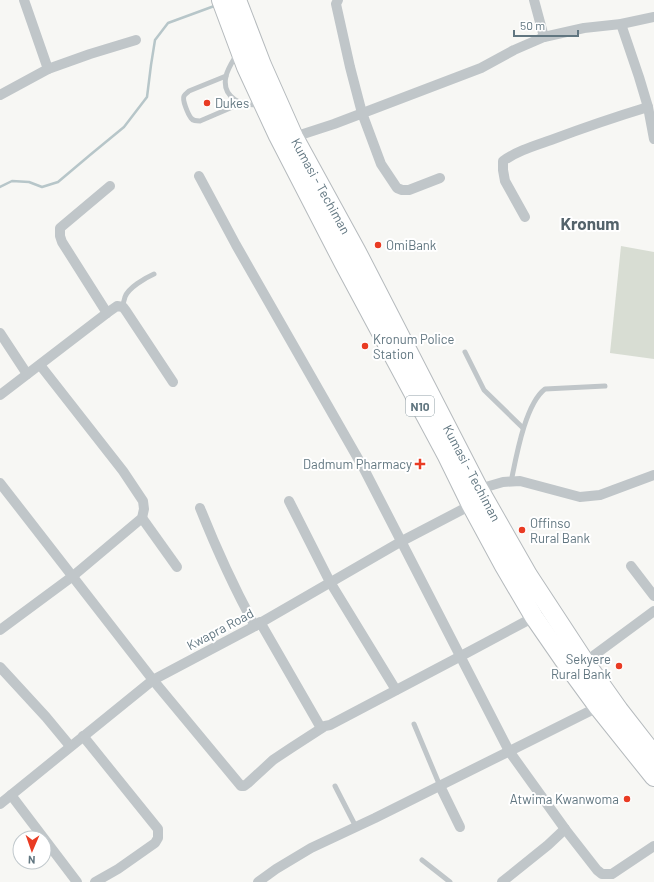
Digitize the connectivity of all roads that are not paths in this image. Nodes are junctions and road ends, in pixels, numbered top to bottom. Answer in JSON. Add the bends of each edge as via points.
{"nodes":[{"id":1,"x":24,"y":0,"type":"edge"},
{"id":2,"x":338,"y":0,"type":"edge"},
{"id":3,"x":534,"y":0,"type":"edge"},
{"id":4,"x":231,"y":6,"type":"edge"},
{"id":5,"x":654,"y":17,"type":"edge"},
{"id":6,"x":620,"y":24,"type":"junction"},
{"id":7,"x":544,"y":37,"type":"junction"},
{"id":8,"x":136,"y":40,"type":"dead end"},
{"id":9,"x":240,"y":50,"type":"junction"},
{"id":10,"x":48,"y":69,"type":"junction"},
{"id":11,"x":226,"y":76,"type":"junction"},
{"id":12,"x":0,"y":96,"type":"edge"},
{"id":13,"x":242,"y":103,"type":"junction"},
{"id":14,"x":264,"y":105,"type":"junction"},
{"id":15,"x":648,"y":107,"type":"junction"},
{"id":16,"x":362,"y":113,"type":"junction"},
{"id":17,"x":294,"y":137,"type":"junction"},
{"id":18,"x":654,"y":140,"type":"edge"},
{"id":19,"x":199,"y":176,"type":"dead end"},
{"id":20,"x":440,"y":178,"type":"dead end"},
{"id":21,"x":110,"y":186,"type":"dead end"},
{"id":22,"x":525,"y":217,"type":"dead end"},
{"id":23,"x":154,"y":274,"type":"dead end"},
{"id":24,"x":122,"y":307,"type":"junction"},
{"id":25,"x":108,"y":313,"type":"junction"},
{"id":26,"x":0,"y":333,"type":"edge"},
{"id":27,"x":465,"y":352,"type":"dead end"},
{"id":28,"x":40,"y":365,"type":"junction"},
{"id":29,"x":27,"y":374,"type":"junction"},
{"id":30,"x":172,"y":382,"type":"dead end"},
{"id":31,"x":605,"y":386,"type":"dead end"},
{"id":32,"x":0,"y":395,"type":"edge"},
{"id":33,"x":523,"y":428,"type":"junction"},
{"id":34,"x":654,"y":475,"type":"edge"},
{"id":35,"x":511,"y":482,"type":"junction"},
{"id":36,"x":0,"y":483,"type":"edge"},
{"id":37,"x":479,"y":489,"type":"junction"},
{"id":38,"x":289,"y":501,"type":"dead end"},
{"id":39,"x":471,"y":505,"type":"junction"},
{"id":40,"x":200,"y":508,"type":"dead end"},
{"id":41,"x":142,"y":518,"type":"junction"},
{"id":42,"x":402,"y":541,"type":"junction"},
{"id":43,"x":631,"y":566,"type":"dead end"},
{"id":44,"x":177,"y":567,"type":"dead end"},
{"id":45,"x":73,"y":576,"type":"junction"},
{"id":46,"x":330,"y":582,"type":"junction"},
{"id":47,"x":654,"y":596,"type":"edge"},
{"id":48,"x":654,"y":611,"type":"edge"},
{"id":49,"x":534,"y":617,"type":"junction"},
{"id":50,"x":258,"y":624,"type":"junction"},
{"id":51,"x":1,"y":626,"type":"edge"},
{"id":52,"x":461,"y":656,"type":"junction"},
{"id":53,"x":585,"y":662,"type":"junction"},
{"id":54,"x":0,"y":667,"type":"edge"},
{"id":55,"x":153,"y":680,"type":"junction"},
{"id":56,"x":396,"y":690,"type":"junction"},
{"id":57,"x":598,"y":707,"type":"junction"},
{"id":58,"x":414,"y":724,"type":"dead end"},
{"id":59,"x":321,"y":728,"type":"junction"},
{"id":60,"x":83,"y":736,"type":"junction"},
{"id":61,"x":70,"y":746,"type":"junction"},
{"id":62,"x":509,"y":751,"type":"junction"},
{"id":63,"x":654,"y":755,"type":"edge"},
{"id":64,"x":654,"y":777,"type":"edge"},
{"id":65,"x":335,"y":786,"type":"dead end"},
{"id":66,"x":440,"y":786,"type":"junction"},
{"id":67,"x":4,"y":799,"type":"edge"},
{"id":68,"x":356,"y":827,"type":"junction"},
{"id":69,"x":460,"y":827,"type":"dead end"},
{"id":70,"x":564,"y":829,"type":"junction"},
{"id":71,"x":654,"y":846,"type":"edge"},
{"id":72,"x":422,"y":860,"type":"dead end"},
{"id":73,"x":77,"y":882,"type":"edge"},
{"id":74,"x":95,"y":882,"type":"edge"},
{"id":75,"x":258,"y":882,"type":"edge"},
{"id":76,"x":450,"y":882,"type":"edge"},
{"id":77,"x":502,"y":882,"type":"edge"}],
"edges":[{"from":1,"to":10,"type":"street"},
{"from":2,"to":16,"type":"street","via":[[336,4]]},
{"from":3,"to":7,"type":"street"},
{"from":4,"to":9,"type":"highway","number":"N10"},
{"from":4,"to":17,"type":"highway","name":"Kumasi - Techiman","number":"N10","via":[[262,65]]},
{"from":5,"to":6,"type":"street"},
{"from":6,"to":7,"type":"street","via":[[584,28]]},
{"from":6,"to":15,"type":"street"},
{"from":7,"to":16,"type":"street","via":[[482,68]]},
{"from":8,"to":10,"type":"street"},
{"from":9,"to":11,"type":"lane"},
{"from":9,"to":14,"type":"highway","number":"N10"},
{"from":10,"to":12,"type":"street"},
{"from":11,"to":13,"type":"lane","via":[[229,93]]},
{"from":11,"to":13,"type":"lane","via":[[185,94],[184,101],[189,116],[200,121]]},
{"from":13,"to":14,"type":"lane","via":[[250,106]]},
{"from":14,"to":39,"type":"highway","number":"N10","via":[[344,264]]},
{"from":15,"to":18,"type":"street"},
{"from":15,"to":22,"type":"street","via":[[521,151],[503,162],[505,181]]},
{"from":16,"to":17,"type":"street"},
{"from":16,"to":20,"type":"street","via":[[381,164],[397,188],[410,190]]},
{"from":17,"to":37,"type":"highway","name":"Kumasi - Techiman","number":"N10","via":[[357,252]]},
{"from":19,"to":42,"type":"street"},
{"from":21,"to":25,"type":"street","via":[[60,228],[62,242]]},
{"from":23,"to":24,"type":"lane","via":[[143,279],[128,292]]},
{"from":24,"to":25,"type":"street","via":[[117,306]]},
{"from":24,"to":30,"type":"street"},
{"from":25,"to":28,"type":"street"},
{"from":26,"to":29,"type":"street"},
{"from":27,"to":33,"type":"lane","via":[[484,390]]},
{"from":28,"to":29,"type":"street"},
{"from":28,"to":41,"type":"street","via":[[123,471],[143,501]]},
{"from":29,"to":32,"type":"street"},
{"from":31,"to":33,"type":"lane","via":[[545,389],[536,399]]},
{"from":33,"to":35,"type":"lane"},
{"from":34,"to":35,"type":"street","via":[[600,495],[580,497],[520,481]]},
{"from":35,"to":37,"type":"street"},
{"from":36,"to":45,"type":"street"},
{"from":37,"to":53,"type":"highway","name":"Kumasi - Techiman","number":"N10","via":[[528,575]]},
{"from":38,"to":46,"type":"street"},
{"from":39,"to":42,"type":"street","name":"Kwapra Road"},
{"from":39,"to":49,"type":"highway","number":"N10"},
{"from":40,"to":50,"type":"street","via":[[239,597]]},
{"from":41,"to":44,"type":"street"},
{"from":41,"to":45,"type":"street"},
{"from":42,"to":46,"type":"street","name":"Kwapra Road"},
{"from":42,"to":52,"type":"street"},
{"from":43,"to":47,"type":"street"},
{"from":45,"to":51,"type":"street"},
{"from":45,"to":55,"type":"street"},
{"from":46,"to":50,"type":"street","name":"Kwapra Road"},
{"from":46,"to":56,"type":"street"},
{"from":48,"to":53,"type":"street"},
{"from":49,"to":52,"type":"street"},
{"from":49,"to":57,"type":"highway","number":"N10","via":[[562,660]]},
{"from":50,"to":55,"type":"street","name":"Kwapra Road"},
{"from":50,"to":59,"type":"street"},
{"from":52,"to":56,"type":"street"},
{"from":52,"to":62,"type":"street"},
{"from":53,"to":63,"type":"highway","name":"Kumasi - Techiman","number":"N10"},
{"from":54,"to":61,"type":"street"},
{"from":55,"to":59,"type":"street","via":[[241,786],[248,783],[273,760]]},
{"from":55,"to":60,"type":"street","name":"Kwapra Road"},
{"from":56,"to":59,"type":"street"},
{"from":57,"to":62,"type":"street"},
{"from":57,"to":64,"type":"highway","number":"N10"},
{"from":58,"to":66,"type":"lane"},
{"from":60,"to":61,"type":"street","name":"Kwapra Road"},
{"from":60,"to":74,"type":"street","via":[[158,829],[155,843]]},
{"from":61,"to":67,"type":"street","name":"Kwapra Road"},
{"from":62,"to":66,"type":"street"},
{"from":62,"to":70,"type":"street"},
{"from":65,"to":68,"type":"lane"},
{"from":66,"to":68,"type":"street"},
{"from":66,"to":69,"type":"street"},
{"from":67,"to":73,"type":"street"},
{"from":68,"to":75,"type":"street","via":[[311,848]]},
{"from":70,"to":71,"type":"street","via":[[602,874],[612,874]]},
{"from":70,"to":77,"type":"street"},
{"from":72,"to":76,"type":"lane"}]}
